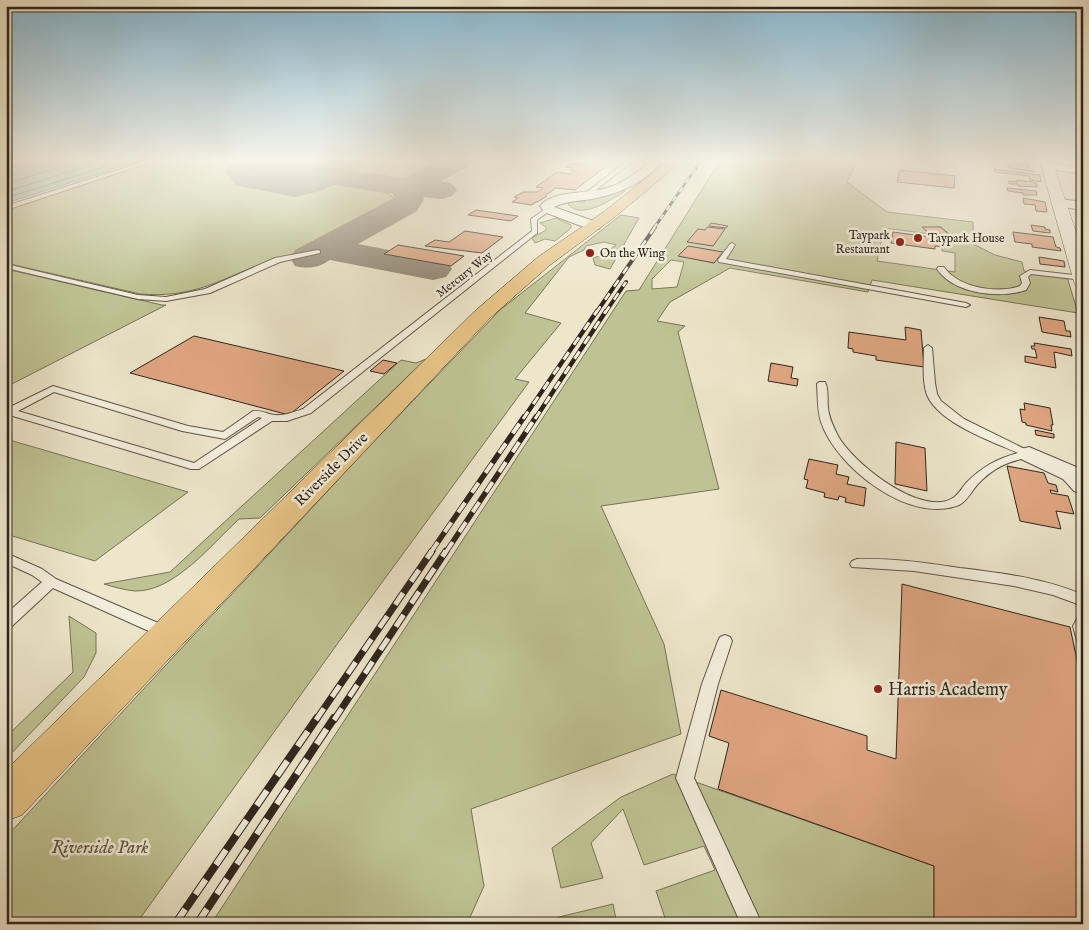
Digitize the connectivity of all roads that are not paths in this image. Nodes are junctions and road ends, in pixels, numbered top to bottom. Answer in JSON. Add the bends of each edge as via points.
{"nodes":[{"id":1,"x":549,"y":204,"type":"edge"},
{"id":2,"x":617,"y":204,"type":"edge"},
{"id":3,"x":1060,"y":204,"type":"edge"},
{"id":4,"x":553,"y":210,"type":"junction"},
{"id":5,"x":602,"y":220,"type":"junction"},
{"id":6,"x":732,"y":245,"type":"dead end"},
{"id":7,"x":318,"y":252,"type":"dead end"},
{"id":8,"x":790,"y":264,"type":"dead end"},
{"id":9,"x":6,"y":266,"type":"edge"},
{"id":10,"x":940,"y":270,"type":"dead end"},
{"id":11,"x":780,"y":271,"type":"junction"},
{"id":12,"x":1082,"y":280,"type":"edge"},
{"id":13,"x":966,"y":305,"type":"dead end"},
{"id":14,"x":928,"y":348,"type":"dead end"},
{"id":15,"x":822,"y":384,"type":"dead end"},
{"id":16,"x":270,"y":418,"type":"junction"},
{"id":17,"x":1029,"y":454,"type":"junction"},
{"id":18,"x":1083,"y":486,"type":"edge"},
{"id":19,"x":6,"y":558,"type":"edge"},
{"id":20,"x":858,"y":564,"type":"dead end"},
{"id":21,"x":51,"y":582,"type":"junction"},
{"id":22,"x":1083,"y":601,"type":"edge"},
{"id":23,"x":1083,"y":621,"type":"edge"},
{"id":24,"x":6,"y":623,"type":"edge"},
{"id":25,"x":168,"y":633,"type":"junction"},
{"id":26,"x":1083,"y":640,"type":"edge"},
{"id":27,"x":725,"y":641,"type":"dead end"},
{"id":28,"x":6,"y":800,"type":"edge"},
{"id":29,"x":752,"y":924,"type":"edge"}],
"edges":[{"from":1,"to":4,"type":"street","via":[[546,206]]},
{"from":2,"to":5,"type":"main road","name":"Riverside Drive"},
{"from":3,"to":12,"type":"street"},
{"from":4,"to":5,"type":"street"},
{"from":4,"to":5,"type":"street"},
{"from":4,"to":16,"type":"lane","name":"Mercury Way","via":[[534,219],[535,232],[307,411],[286,419]]},
{"from":5,"to":25,"type":"main road","name":"Riverside Drive","via":[[544,261],[483,314]]},
{"from":6,"to":11,"type":"lane","via":[[722,260]]},
{"from":7,"to":9,"type":"lane","via":[[278,260],[207,290],[166,299],[138,297]]},
{"from":8,"to":11,"type":"lane","via":[[781,267]]},
{"from":10,"to":12,"type":"lane","via":[[955,283],[1010,292],[1024,288],[1024,276],[1030,272]]},
{"from":11,"to":13,"type":"lane"},
{"from":14,"to":17,"type":"lane","via":[[932,396],[947,413],[977,431]]},
{"from":15,"to":17,"type":"lane","via":[[826,422],[840,448],[893,493],[918,504],[942,506],[957,502],[982,472],[1002,459]]},
{"from":16,"to":16,"type":"lane","via":[[257,413],[225,436],[186,429],[53,389],[9,412],[195,467]]},
{"from":17,"to":18,"type":"street","via":[[1072,474]]},
{"from":19,"to":21,"type":"lane"},
{"from":20,"to":22,"type":"lane","via":[[901,564],[1032,584]]},
{"from":21,"to":24,"type":"lane"},
{"from":21,"to":25,"type":"lane"},
{"from":23,"to":26,"type":"lane","via":[[1080,626]]},
{"from":25,"to":28,"type":"main road","name":"Riverside Drive"},
{"from":27,"to":29,"type":"lane","via":[[685,778]]}]}
